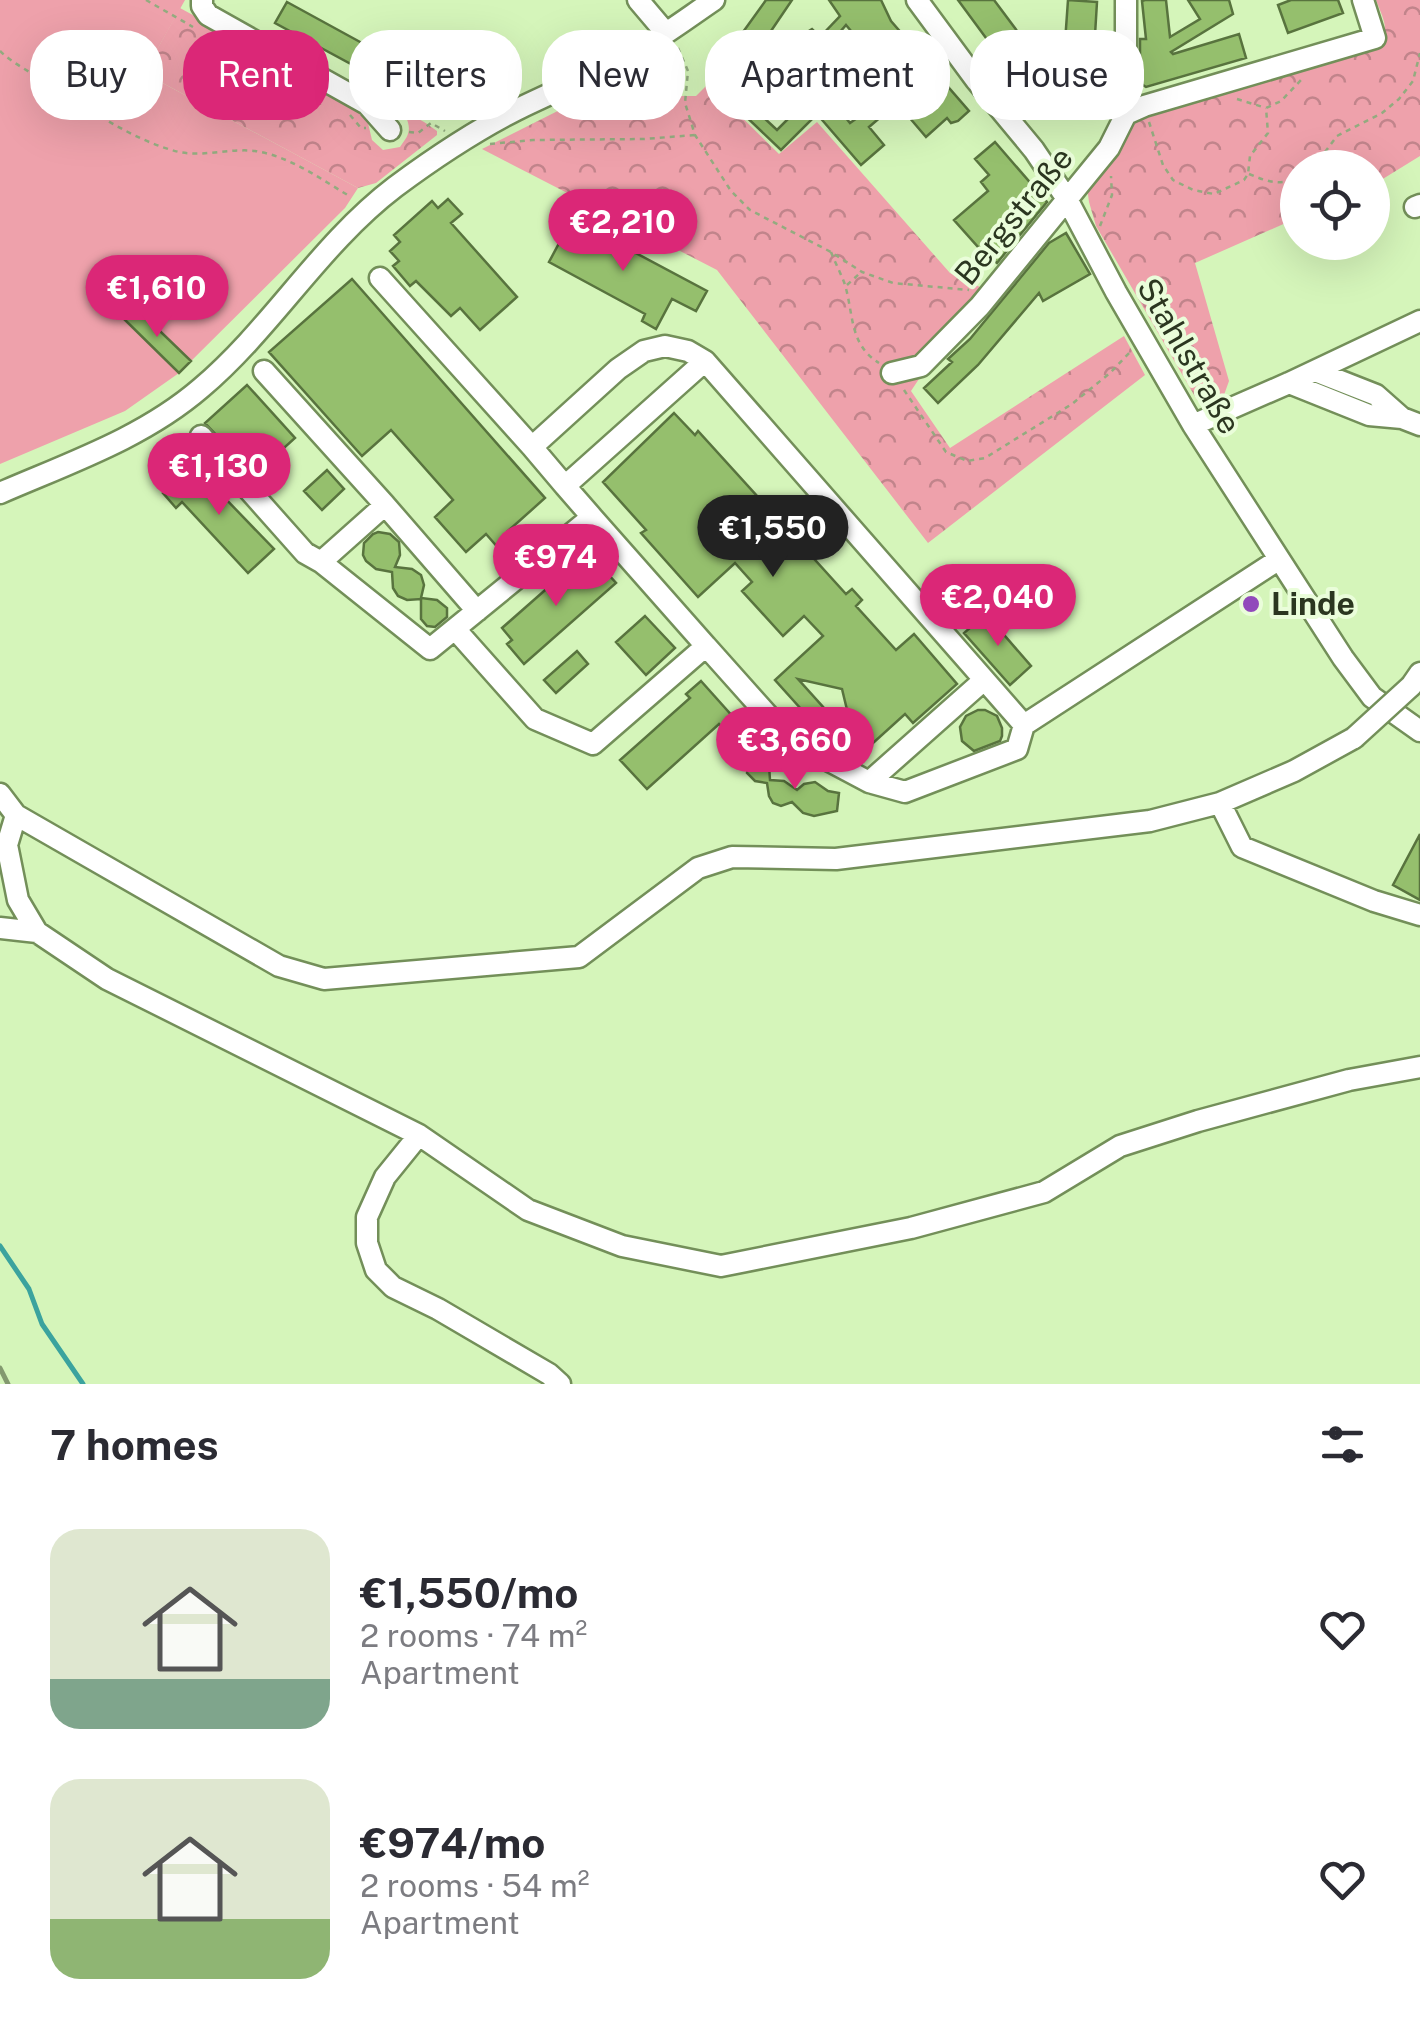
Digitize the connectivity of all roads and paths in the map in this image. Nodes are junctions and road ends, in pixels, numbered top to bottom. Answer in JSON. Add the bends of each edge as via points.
{"nodes":[{"id":1,"x":146,"y":0,"type":"edge"},
{"id":2,"x":638,"y":0,"type":"edge"},
{"id":3,"x":714,"y":0,"type":"edge"},
{"id":4,"x":918,"y":0,"type":"edge"},
{"id":5,"x":1126,"y":0,"type":"edge"},
{"id":6,"x":1363,"y":0,"type":"edge"},
{"id":7,"x":202,"y":3,"type":"edge"},
{"id":8,"x":198,"y":30,"type":"edge"},
{"id":9,"x":663,"y":30,"type":"edge"},
{"id":10,"x":670,"y":30,"type":"edge"},
{"id":11,"x":1128,"y":30,"type":"edge"},
{"id":12,"x":0,"y":50,"type":"edge"},
{"id":13,"x":1420,"y":53,"type":"edge"},
{"id":14,"x":685,"y":63,"type":"edge"},
{"id":15,"x":1302,"y":78,"type":"dead end"},
{"id":16,"x":542,"y":98,"type":"edge"},
{"id":17,"x":1144,"y":107,"type":"edge"},
{"id":18,"x":347,"y":110,"type":"dead end"},
{"id":19,"x":1128,"y":120,"type":"edge"},
{"id":20,"x":1140,"y":120,"type":"edge"},
{"id":21,"x":390,"y":130,"type":"junction"},
{"id":22,"x":695,"y":135,"type":"junction"},
{"id":23,"x":461,"y":140,"type":"junction"},
{"id":24,"x":1109,"y":148,"type":"junction"},
{"id":25,"x":1326,"y":150,"type":"edge"},
{"id":26,"x":1248,"y":174,"type":"junction"},
{"id":27,"x":1280,"y":182,"type":"edge"},
{"id":28,"x":1067,"y":199,"type":"junction"},
{"id":29,"x":370,"y":208,"type":"junction"},
{"id":30,"x":1092,"y":246,"type":"junction"},
{"id":31,"x":831,"y":252,"type":"junction"},
{"id":32,"x":862,"y":272,"type":"junction"},
{"id":33,"x":380,"y":278,"type":"dead end"},
{"id":34,"x":846,"y":286,"type":"junction"},
{"id":35,"x":980,"y":306,"type":"junction"},
{"id":36,"x":1420,"y":320,"type":"edge"},
{"id":37,"x":1146,"y":344,"type":"junction"},
{"id":38,"x":706,"y":361,"type":"junction"},
{"id":39,"x":1314,"y":370,"type":"junction"},
{"id":40,"x":264,"y":371,"type":"dead end"},
{"id":41,"x":892,"y":373,"type":"junction"},
{"id":42,"x":1289,"y":383,"type":"junction"},
{"id":43,"x":1411,"y":422,"type":"edge"},
{"id":44,"x":1193,"y":425,"type":"junction"},
{"id":45,"x":201,"y":436,"type":"dead end"},
{"id":46,"x":532,"y":448,"type":"junction"},
{"id":47,"x":566,"y":486,"type":"junction"},
{"id":48,"x":0,"y":493,"type":"edge"},
{"id":49,"x":385,"y":506,"type":"junction"},
{"id":50,"x":592,"y":517,"type":"junction"},
{"id":51,"x":1278,"y":560,"type":"junction"},
{"id":52,"x":322,"y":562,"type":"junction"},
{"id":53,"x":477,"y":611,"type":"junction"},
{"id":54,"x":455,"y":629,"type":"junction"},
{"id":55,"x":706,"y":646,"type":"junction"},
{"id":56,"x":1416,"y":679,"type":"edge"},
{"id":57,"x":984,"y":680,"type":"junction"},
{"id":58,"x":1024,"y":724,"type":"junction"},
{"id":59,"x":1420,"y":731,"type":"edge"},
{"id":60,"x":869,"y":782,"type":"junction"},
{"id":61,"x":0,"y":794,"type":"edge"},
{"id":62,"x":1220,"y":804,"type":"junction"},
{"id":63,"x":16,"y":815,"type":"junction"},
{"id":64,"x":1420,"y":915,"type":"edge"},
{"id":65,"x":0,"y":928,"type":"edge"},
{"id":66,"x":37,"y":932,"type":"junction"},
{"id":67,"x":1420,"y":1067,"type":"edge"},
{"id":68,"x":419,"y":1135,"type":"junction"},
{"id":69,"x":560,"y":1384,"type":"edge"}],
"edges":[{"from":1,"to":8,"type":"path"},
{"from":2,"to":9,"type":"street"},
{"from":3,"to":10,"type":"street"},
{"from":4,"to":28,"type":"street","name":"Stahlstraße"},
{"from":5,"to":11,"type":"street","name":"Bergstraße"},
{"from":6,"to":17,"type":"street","via":[[1376,38]]},
{"from":7,"to":21,"type":"street","via":[[208,15],[367,104]]},
{"from":12,"to":29,"type":"path","via":[[161,146],[182,153],[276,156]]},
{"from":13,"to":25,"type":"path","via":[[1414,81],[1399,99],[1337,136]]},
{"from":14,"to":22,"type":"path"},
{"from":15,"to":26,"type":"path","via":[[1266,108],[1268,133],[1250,156]]},
{"from":16,"to":23,"type":"street"},
{"from":18,"to":21,"type":"path","via":[[361,128]]},
{"from":19,"to":24,"type":"street","name":"Bergstraße"},
{"from":20,"to":26,"type":"path","via":[[1172,180],[1214,194]]},
{"from":21,"to":23,"type":"path","via":[[418,133],[431,123]]},
{"from":22,"to":23,"type":"path","via":[[486,145]]},
{"from":22,"to":31,"type":"path","via":[[750,210]]},
{"from":23,"to":29,"type":"street"},
{"from":24,"to":28,"type":"street","name":"Bergstraße"},
{"from":24,"to":30,"type":"path","via":[[1112,195]]},
{"from":26,"to":27,"type":"path"},
{"from":28,"to":30,"type":"street","name":"Stahlstraße"},
{"from":28,"to":35,"type":"street","name":"Bergstraße"},
{"from":29,"to":48,"type":"street","via":[[200,389],[103,449]]},
{"from":30,"to":37,"type":"street","name":"Stahlstraße"},
{"from":31,"to":32,"type":"path"},
{"from":31,"to":34,"type":"path"},
{"from":32,"to":34,"type":"path"},
{"from":32,"to":35,"type":"path","via":[[893,283],[981,292]]},
{"from":33,"to":46,"type":"street"},
{"from":34,"to":41,"type":"path","via":[[858,340]]},
{"from":35,"to":41,"type":"street","name":"Bergstraße","via":[[921,366]]},
{"from":36,"to":39,"type":"street"},
{"from":37,"to":41,"type":"path","via":[[1072,404],[984,458],[967,461],[946,452]]},
{"from":37,"to":44,"type":"street","name":"Stahlstraße"},
{"from":38,"to":46,"type":"street","via":[[665,346],[644,351]]},
{"from":38,"to":47,"type":"street"},
{"from":38,"to":57,"type":"street"},
{"from":39,"to":42,"type":"street"},
{"from":39,"to":43,"type":"street","via":[[1376,395]]},
{"from":40,"to":49,"type":"street"},
{"from":42,"to":43,"type":"street","via":[[1369,415]]},
{"from":42,"to":44,"type":"street"},
{"from":44,"to":51,"type":"street","name":"Stahlstraße"},
{"from":45,"to":52,"type":"street","via":[[305,553]]},
{"from":46,"to":47,"type":"street"},
{"from":47,"to":50,"type":"street"},
{"from":49,"to":52,"type":"street"},
{"from":49,"to":53,"type":"street"},
{"from":50,"to":53,"type":"street"},
{"from":50,"to":55,"type":"street"},
{"from":51,"to":58,"type":"street"},
{"from":51,"to":59,"type":"street","name":"Stahlstraße","via":[[1372,697]]},
{"from":52,"to":54,"type":"street","via":[[430,648]]},
{"from":53,"to":54,"type":"street"},
{"from":54,"to":55,"type":"street","via":[[535,719],[593,744]]},
{"from":55,"to":60,"type":"street","via":[[790,740]]},
{"from":56,"to":62,"type":"street","bridge":true,"via":[[1354,738]]},
{"from":57,"to":58,"type":"street"},
{"from":57,"to":60,"type":"street"},
{"from":58,"to":60,"type":"street","via":[[1017,749],[905,792]]},
{"from":61,"to":63,"type":"street"},
{"from":62,"to":63,"type":"street","via":[[1150,821],[836,859],[732,858],[698,868],[579,957],[324,979],[280,966]]},
{"from":62,"to":64,"type":"street","via":[[1242,847]]},
{"from":63,"to":66,"type":"street","via":[[7,845],[18,900]]},
{"from":65,"to":66,"type":"street"},
{"from":66,"to":68,"type":"street","via":[[107,979]]},
{"from":67,"to":68,"type":"street","via":[[1349,1080],[1120,1146],[1044,1192],[911,1228],[721,1266],[622,1246],[528,1210]]},
{"from":68,"to":69,"type":"street","via":[[385,1178],[366,1217],[376,1270],[393,1287]]}]}
